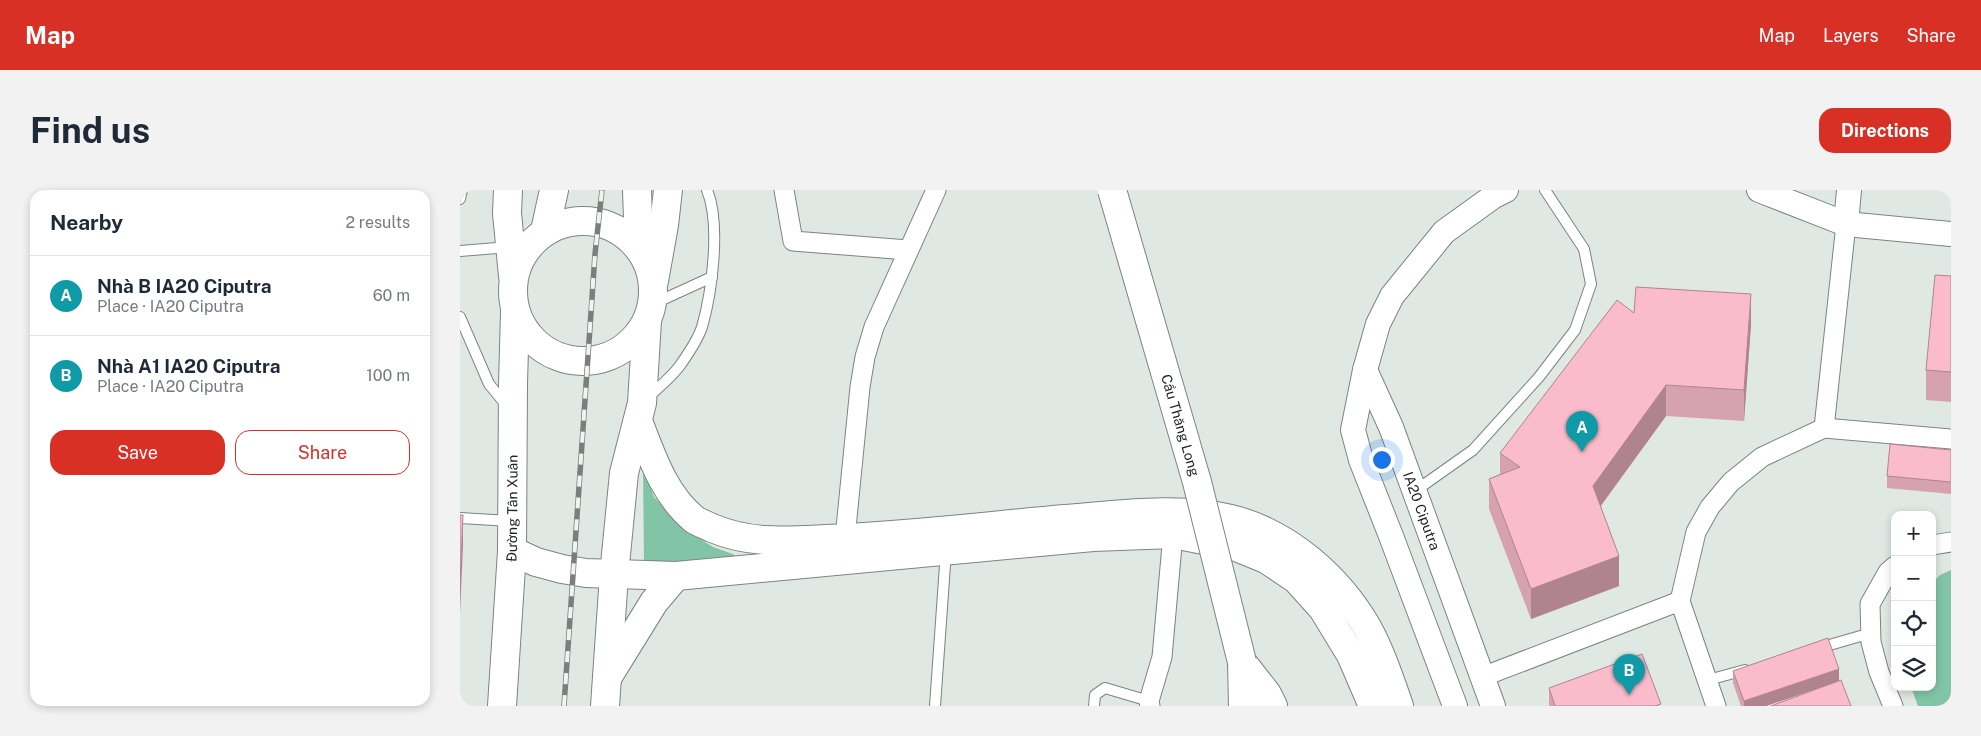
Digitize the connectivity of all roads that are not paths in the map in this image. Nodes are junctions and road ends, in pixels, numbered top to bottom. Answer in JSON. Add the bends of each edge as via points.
{"nodes":[{"id":1,"x":462,"y":190,"type":"edge"},
{"id":2,"x":508,"y":190,"type":"edge"},
{"id":3,"x":554,"y":190,"type":"edge"},
{"id":4,"x":637,"y":190,"type":"edge"},
{"id":5,"x":668,"y":190,"type":"edge"},
{"id":6,"x":707,"y":190,"type":"edge"},
{"id":7,"x":784,"y":190,"type":"edge"},
{"id":8,"x":936,"y":190,"type":"edge"},
{"id":9,"x":1112,"y":190,"type":"edge"},
{"id":10,"x":1506,"y":190,"type":"edge"},
{"id":11,"x":1545,"y":190,"type":"edge"},
{"id":12,"x":1759,"y":190,"type":"edge"},
{"id":13,"x":1849,"y":190,"type":"edge"},
{"id":14,"x":460,"y":199,"type":"edge"},
{"id":15,"x":1846,"y":224,"type":"junction"},
{"id":16,"x":545,"y":231,"type":"junction"},
{"id":17,"x":1951,"y":234,"type":"edge"},
{"id":18,"x":510,"y":247,"type":"junction"},
{"id":19,"x":639,"y":248,"type":"junction"},
{"id":20,"x":908,"y":250,"type":"junction"},
{"id":21,"x":460,"y":251,"type":"edge"},
{"id":22,"x":712,"y":277,"type":"junction"},
{"id":23,"x":513,"y":278,"type":"junction"},
{"id":24,"x":651,"y":303,"type":"junction"},
{"id":25,"x":515,"y":312,"type":"junction"},
{"id":26,"x":460,"y":317,"type":"edge"},
{"id":27,"x":1365,"y":370,"type":"junction"},
{"id":28,"x":640,"y":412,"type":"junction"},
{"id":29,"x":513,"y":414,"type":"junction"},
{"id":30,"x":1824,"y":428,"type":"junction"},
{"id":31,"x":1951,"y":440,"type":"edge"},
{"id":32,"x":1414,"y":491,"type":"junction"},
{"id":33,"x":460,"y":518,"type":"edge"},
{"id":34,"x":512,"y":521,"type":"junction"},
{"id":35,"x":1173,"y":534,"type":"junction"},
{"id":36,"x":845,"y":538,"type":"junction"},
{"id":37,"x":1951,"y":542,"type":"edge"},
{"id":38,"x":1936,"y":544,"type":"edge"},
{"id":39,"x":946,"y":550,"type":"junction"},
{"id":40,"x":512,"y":551,"type":"junction"},
{"id":41,"x":1891,"y":569,"type":"edge"},
{"id":42,"x":614,"y":575,"type":"junction"},
{"id":43,"x":676,"y":576,"type":"junction"},
{"id":44,"x":1680,"y":601,"type":"junction"},
{"id":45,"x":1871,"y":633,"type":"junction"},
{"id":46,"x":1807,"y":652,"type":"edge"},
{"id":47,"x":1242,"y":662,"type":"junction"},
{"id":48,"x":1753,"y":667,"type":"edge"},
{"id":49,"x":1482,"y":677,"type":"junction"},
{"id":50,"x":607,"y":678,"type":"junction"},
{"id":51,"x":1708,"y":680,"type":"junction"},
{"id":52,"x":1149,"y":704,"type":"edge"},
{"id":53,"x":502,"y":706,"type":"edge"},
{"id":54,"x":605,"y":706,"type":"edge"},
{"id":55,"x":935,"y":706,"type":"edge"},
{"id":56,"x":1094,"y":706,"type":"edge"},
{"id":57,"x":1243,"y":706,"type":"edge"},
{"id":58,"x":1273,"y":706,"type":"edge"},
{"id":59,"x":1373,"y":706,"type":"edge"},
{"id":60,"x":1399,"y":706,"type":"edge"},
{"id":61,"x":1454,"y":706,"type":"edge"},
{"id":62,"x":1493,"y":706,"type":"edge"},
{"id":63,"x":1716,"y":706,"type":"edge"},
{"id":64,"x":1893,"y":706,"type":"edge"}],
"edges":[{"from":1,"to":14,"type":"lane"},
{"from":2,"to":18,"type":"main road"},
{"from":3,"to":16,"type":"main road"},
{"from":4,"to":19,"type":"main road"},
{"from":5,"to":24,"type":"main road"},
{"from":6,"to":22,"type":"lane","via":[[714,232]]},
{"from":7,"to":20,"type":"street","via":[[793,240]]},
{"from":8,"to":20,"type":"street"},
{"from":9,"to":47,"type":"main road","name":"Cầu Thăng Long","bridge":true,"via":[[1197,482]]},
{"from":10,"to":27,"type":"street","via":[[1444,232],[1392,296],[1378,324]]},
{"from":11,"to":32,"type":"lane","via":[[1584,249],[1591,284],[1575,330],[1539,377],[1473,450]]},
{"from":12,"to":15,"type":"street"},
{"from":13,"to":15,"type":"street"},
{"from":15,"to":17,"type":"street"},
{"from":15,"to":30,"type":"street"},
{"from":16,"to":19,"type":"main road","via":[[578,220],[596,221],[612,226]]},
{"from":16,"to":23,"type":"main road","via":[[524,251]]},
{"from":18,"to":21,"type":"lane"},
{"from":18,"to":23,"type":"main road"},
{"from":19,"to":24,"type":"main road","via":[[646,259]]},
{"from":20,"to":36,"type":"street","via":[[874,327],[865,357]]},
{"from":22,"to":24,"type":"lane"},
{"from":22,"to":28,"type":"lane","via":[[701,329],[680,366]]},
{"from":23,"to":25,"type":"main road"},
{"from":24,"to":25,"type":"main road","via":[[636,337],[622,349],[587,361],[568,360],[551,354],[523,329]]},
{"from":24,"to":28,"type":"main road"},
{"from":25,"to":29,"type":"main road","name":"Đường Tân Xuân"},
{"from":26,"to":29,"type":"lane","via":[[489,384]]},
{"from":27,"to":32,"type":"street","name":"IA20 Ciputra","via":[[1391,427]]},
{"from":27,"to":61,"type":"street","via":[[1353,430],[1361,460]]},
{"from":28,"to":36,"type":"main road","via":[[668,491],[697,521],[732,536],[774,541]]},
{"from":28,"to":42,"type":"main road","via":[[624,473]]},
{"from":29,"to":34,"type":"main road","name":"Đường Tân Xuân"},
{"from":30,"to":31,"type":"street"},
{"from":30,"to":44,"type":"street","via":[[1762,457],[1731,482],[1710,507],[1696,532]]},
{"from":32,"to":49,"type":"street","name":"IA20 Ciputra"},
{"from":33,"to":34,"type":"lane"},
{"from":34,"to":40,"type":"main road","name":"Đường Tân Xuân"},
{"from":35,"to":39,"type":"main road","via":[[1093,537]]},
{"from":35,"to":52,"type":"street","via":[[1162,657]]},
{"from":35,"to":59,"type":"main road","via":[[1234,546],[1266,559],[1296,579],[1323,609],[1350,655]]},
{"from":36,"to":60,"type":"main road","via":[[1119,514],[1184,513],[1231,519],[1265,531],[1296,549],[1327,575],[1368,628]]},
{"from":37,"to":38,"type":"street"},
{"from":39,"to":43,"type":"main road"},
{"from":39,"to":55,"type":"lane"},
{"from":40,"to":42,"type":"main road","via":[[562,569]]},
{"from":40,"to":53,"type":"main road","name":"Đường Tân Xuân"},
{"from":41,"to":45,"type":"street","via":[[1870,604]]},
{"from":42,"to":43,"type":"main road"},
{"from":42,"to":50,"type":"main road"},
{"from":43,"to":50,"type":"main road","via":[[654,602]]},
{"from":44,"to":49,"type":"street"},
{"from":44,"to":51,"type":"street"},
{"from":45,"to":46,"type":"lane"},
{"from":45,"to":64,"type":"street","via":[[1879,672]]},
{"from":47,"to":57,"type":"main road","name":"Cầu Thăng Long"},
{"from":47,"to":58,"type":"main road","name":"Cầu Thăng Long"},
{"from":48,"to":51,"type":"lane"},
{"from":49,"to":62,"type":"street","name":"IA20 Ciputra"},
{"from":50,"to":54,"type":"main road"},
{"from":51,"to":63,"type":"street"},
{"from":52,"to":56,"type":"lane","via":[[1105,688],[1095,696]]}]}
